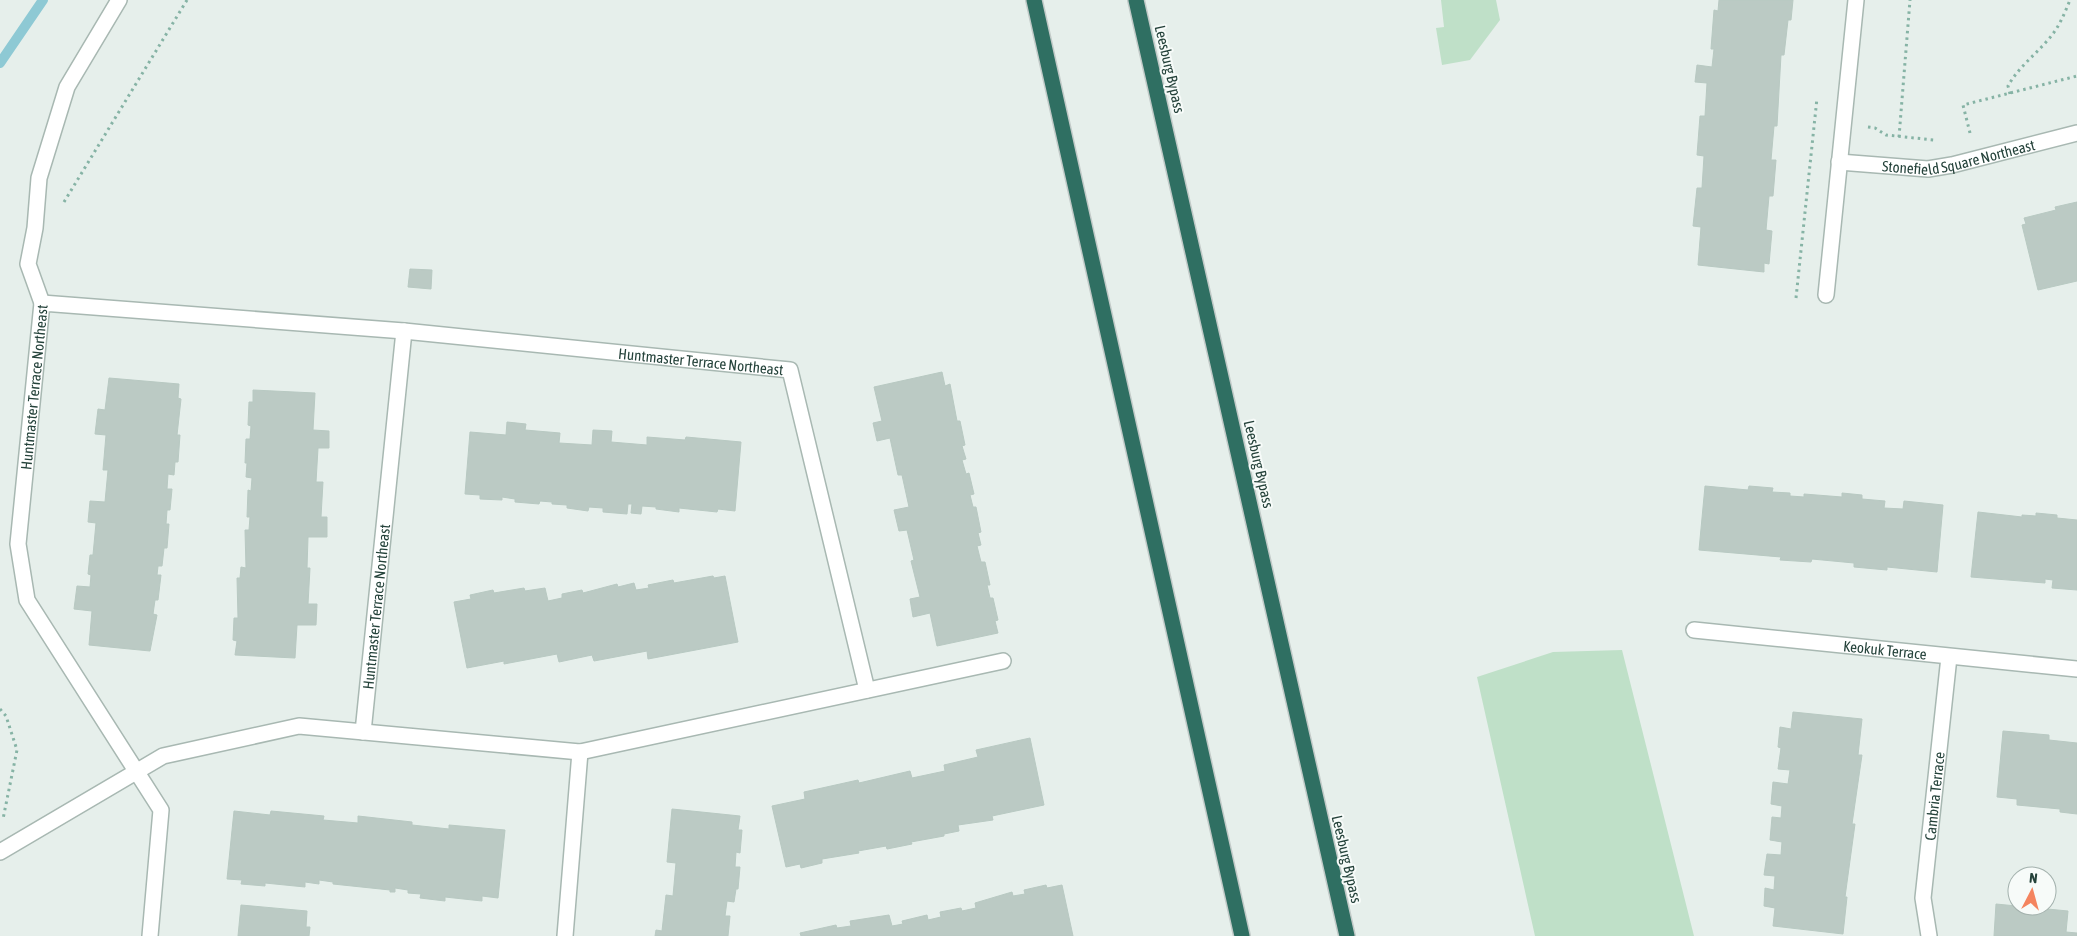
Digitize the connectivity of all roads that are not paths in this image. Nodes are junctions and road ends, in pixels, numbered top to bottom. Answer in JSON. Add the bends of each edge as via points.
{"nodes":[{"id":1,"x":119,"y":0,"type":"edge"},
{"id":2,"x":1034,"y":0,"type":"edge"},
{"id":3,"x":1136,"y":0,"type":"edge"},
{"id":4,"x":1856,"y":0,"type":"edge"},
{"id":5,"x":2077,"y":133,"type":"edge"},
{"id":6,"x":1839,"y":162,"type":"junction"},
{"id":7,"x":1826,"y":295,"type":"dead end"},
{"id":8,"x":42,"y":303,"type":"junction"},
{"id":9,"x":404,"y":331,"type":"junction"},
{"id":10,"x":1694,"y":630,"type":"dead end"},
{"id":11,"x":1949,"y":657,"type":"junction"},
{"id":12,"x":1003,"y":661,"type":"dead end"},
{"id":13,"x":2077,"y":669,"type":"edge"},
{"id":14,"x":867,"y":690,"type":"junction"},
{"id":15,"x":363,"y":732,"type":"junction"},
{"id":16,"x":580,"y":752,"type":"junction"},
{"id":17,"x":137,"y":772,"type":"junction"},
{"id":18,"x":0,"y":852,"type":"edge"},
{"id":19,"x":150,"y":936,"type":"edge"},
{"id":20,"x":565,"y":936,"type":"edge"},
{"id":21,"x":1242,"y":936,"type":"edge"},
{"id":22,"x":1347,"y":936,"type":"edge"},
{"id":23,"x":1929,"y":936,"type":"edge"}],
"edges":[{"from":1,"to":8,"type":"street","via":[[67,88],[39,178],[28,264]]},
{"from":2,"to":21,"type":"highway"},
{"from":3,"to":22,"type":"highway","name":"Leesburg Bypass"},
{"from":4,"to":6,"type":"street"},
{"from":5,"to":6,"type":"street","name":"Stonefield Square Northeast","via":[[1952,165],[1928,168]]},
{"from":6,"to":7,"type":"street"},
{"from":8,"to":9,"type":"street","name":"Huntmaster Terrace Northeast"},
{"from":8,"to":17,"type":"street","name":"Huntmaster Terrace Northeast","via":[[18,544],[27,600]]},
{"from":9,"to":14,"type":"street","name":"Huntmaster Terrace Northeast","via":[[790,370]]},
{"from":9,"to":15,"type":"street","name":"Huntmaster Terrace Northeast"},
{"from":10,"to":11,"type":"street","name":"Keokuk Terrace"},
{"from":11,"to":13,"type":"street","name":"Keokuk Terrace"},
{"from":11,"to":23,"type":"street","name":"Cambria Terrace","via":[[1923,898]]},
{"from":12,"to":14,"type":"street"},
{"from":14,"to":16,"type":"street"},
{"from":15,"to":16,"type":"street"},
{"from":15,"to":17,"type":"street","via":[[299,726],[163,756]]},
{"from":16,"to":20,"type":"street"},
{"from":17,"to":18,"type":"street"},
{"from":17,"to":19,"type":"street","name":"Huntmaster Terrace Northeast","via":[[161,810]]}]}
